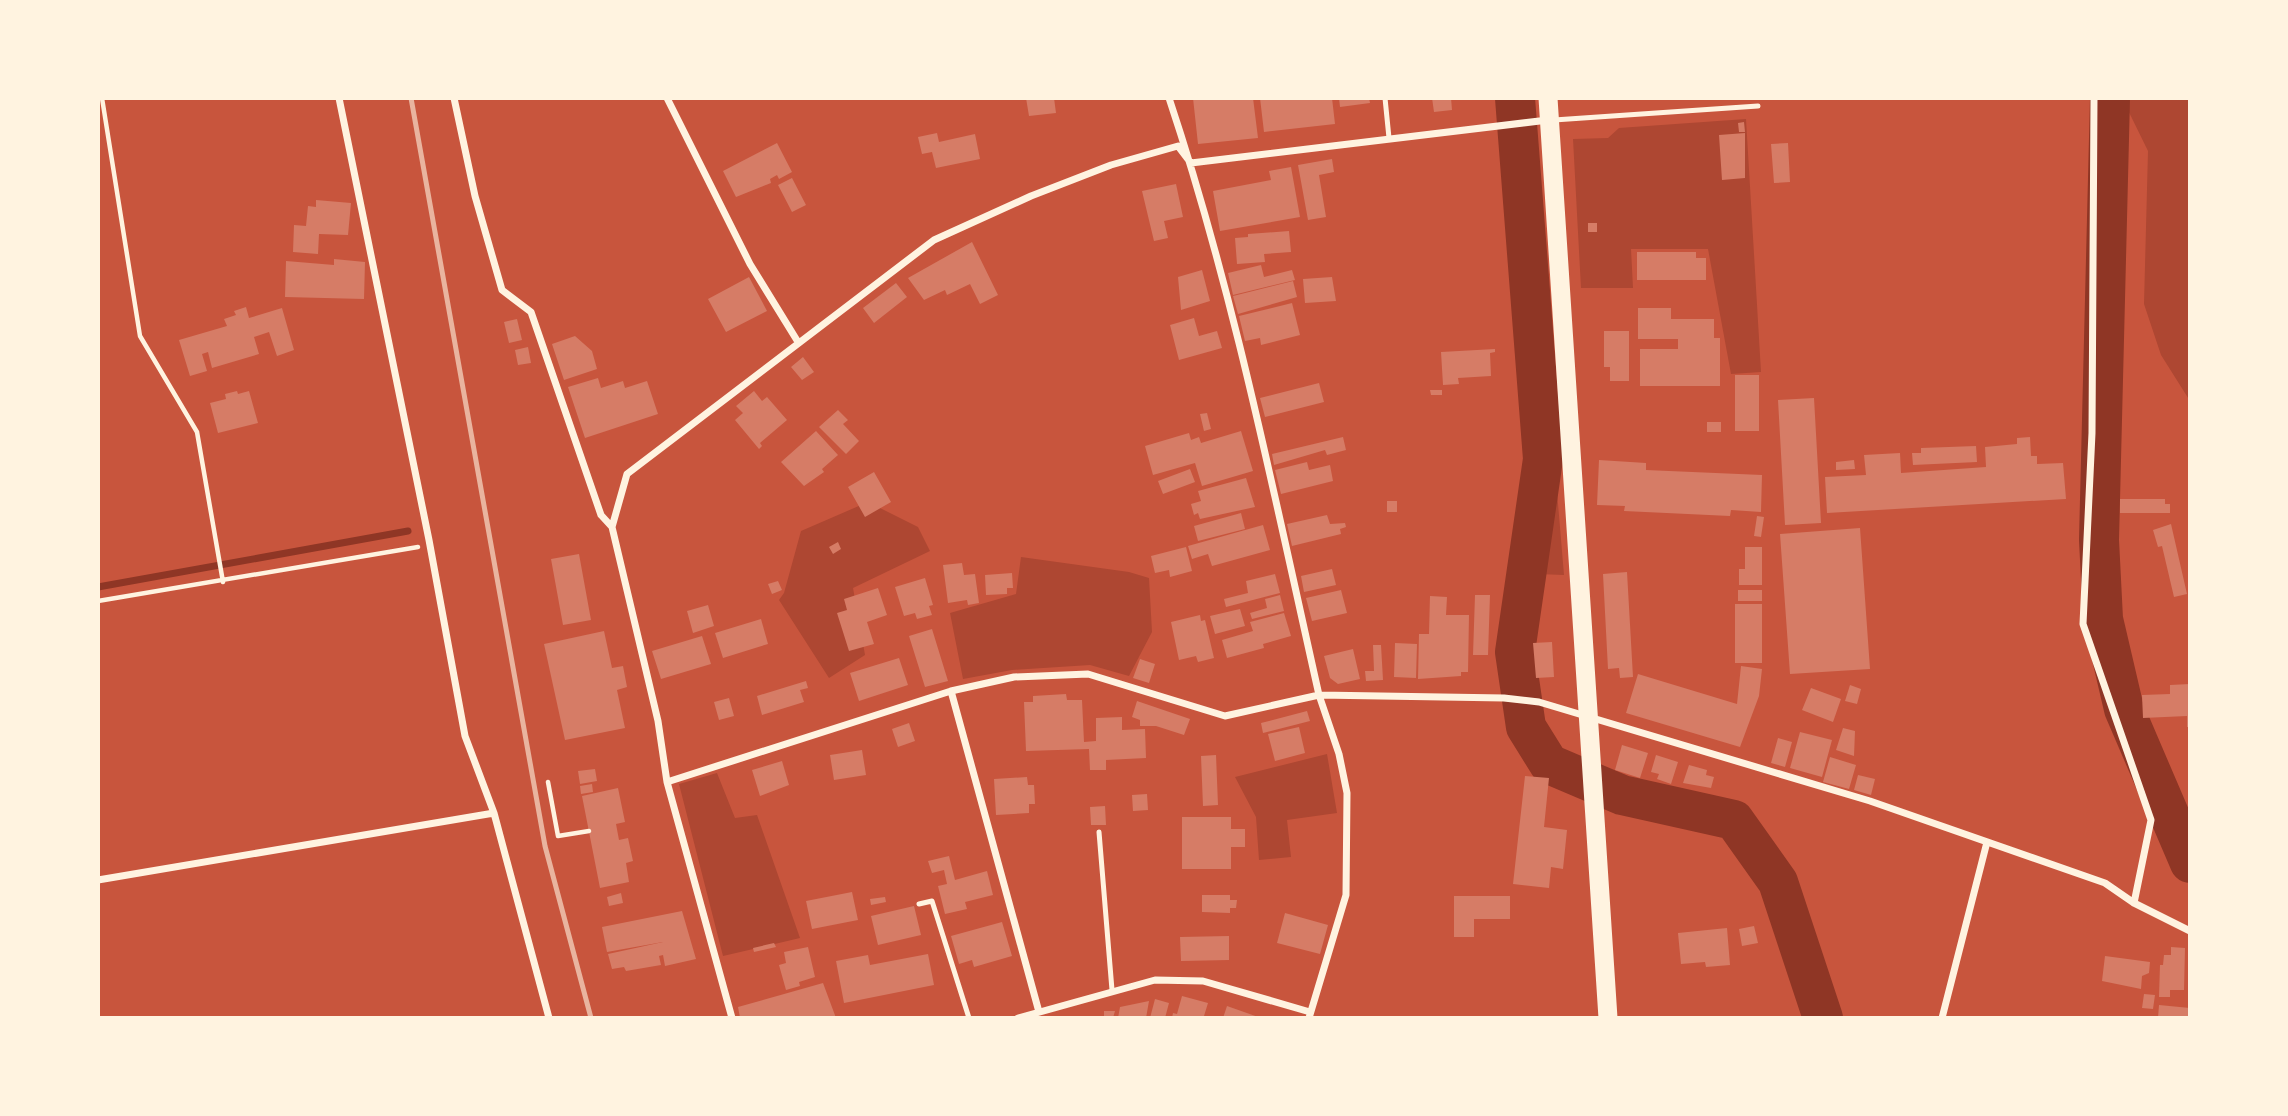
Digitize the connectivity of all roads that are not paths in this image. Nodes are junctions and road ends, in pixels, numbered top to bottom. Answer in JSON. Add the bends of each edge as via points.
{"nodes":[{"id":1,"x":339,"y":98,"type":"edge"},
{"id":2,"x":454,"y":98,"type":"edge"},
{"id":3,"x":667,"y":98,"type":"edge"},
{"id":4,"x":1169,"y":98,"type":"edge"},
{"id":5,"x":1385,"y":98,"type":"edge"},
{"id":6,"x":1548,"y":98,"type":"edge"},
{"id":7,"x":2094,"y":98,"type":"edge"},
{"id":8,"x":1758,"y":106,"type":"dead end"},
{"id":9,"x":1550,"y":120,"type":"junction"},
{"id":10,"x":1389,"y":138,"type":"junction"},
{"id":11,"x":1191,"y":163,"type":"junction"},
{"id":12,"x":798,"y":342,"type":"junction"},
{"id":13,"x":612,"y":527,"type":"junction"},
{"id":14,"x":951,"y":691,"type":"junction"},
{"id":15,"x":1319,"y":695,"type":"junction"},
{"id":16,"x":1588,"y":717,"type":"junction"},
{"id":17,"x":667,"y":782,"type":"junction"},
{"id":18,"x":494,"y":813,"type":"junction"},
{"id":19,"x":1099,"y":832,"type":"dead end"},
{"id":20,"x":1987,"y":842,"type":"junction"},
{"id":21,"x":98,"y":880,"type":"edge"},
{"id":22,"x":919,"y":904,"type":"dead end"},
{"id":23,"x":2134,"y":904,"type":"junction"},
{"id":24,"x":2190,"y":931,"type":"edge"},
{"id":25,"x":1112,"y":990,"type":"junction"},
{"id":26,"x":1039,"y":1012,"type":"junction"},
{"id":27,"x":1309,"y":1015,"type":"edge"},
{"id":28,"x":549,"y":1018,"type":"edge"},
{"id":29,"x":732,"y":1018,"type":"edge"},
{"id":30,"x":969,"y":1018,"type":"edge"},
{"id":31,"x":1018,"y":1018,"type":"edge"},
{"id":32,"x":1608,"y":1018,"type":"edge"},
{"id":33,"x":1942,"y":1018,"type":"edge"}],
"edges":[{"from":1,"to":18,"type":"street","via":[[465,736]]},
{"from":2,"to":13,"type":"street","via":[[502,290],[531,312],[601,515]]},
{"from":3,"to":12,"type":"street","via":[[750,264]]},
{"from":4,"to":11,"type":"street"},
{"from":5,"to":10,"type":"lane"},
{"from":6,"to":9,"type":"highway"},
{"from":7,"to":23,"type":"street","via":[[2092,433],[2082,624],[2151,820]]},
{"from":8,"to":9,"type":"lane"},
{"from":9,"to":10,"type":"street"},
{"from":9,"to":16,"type":"highway"},
{"from":10,"to":11,"type":"street"},
{"from":11,"to":12,"type":"street","via":[[1178,146],[1111,165],[934,240]]},
{"from":11,"to":15,"type":"street","via":[[1244,361]]},
{"from":12,"to":13,"type":"street","via":[[627,474]]},
{"from":13,"to":17,"type":"street","via":[[658,722]]},
{"from":14,"to":15,"type":"street","via":[[1014,677],[1088,674],[1225,716]]},
{"from":14,"to":17,"type":"street"},
{"from":14,"to":26,"type":"street"},
{"from":15,"to":16,"type":"street","via":[[1504,698],[1539,702]]},
{"from":15,"to":27,"type":"street","via":[[1348,793],[1346,895]]},
{"from":16,"to":20,"type":"street","via":[[1870,801]]},
{"from":16,"to":32,"type":"highway"},
{"from":17,"to":29,"type":"street"},
{"from":18,"to":21,"type":"street"},
{"from":18,"to":28,"type":"street"},
{"from":19,"to":25,"type":"lane"},
{"from":20,"to":23,"type":"street","via":[[2105,883]]},
{"from":20,"to":33,"type":"street"},
{"from":22,"to":30,"type":"lane","via":[[932,901]]},
{"from":23,"to":24,"type":"street"},
{"from":25,"to":26,"type":"street"},
{"from":25,"to":27,"type":"street","via":[[1155,980],[1203,981]]},
{"from":26,"to":31,"type":"street"}]}
